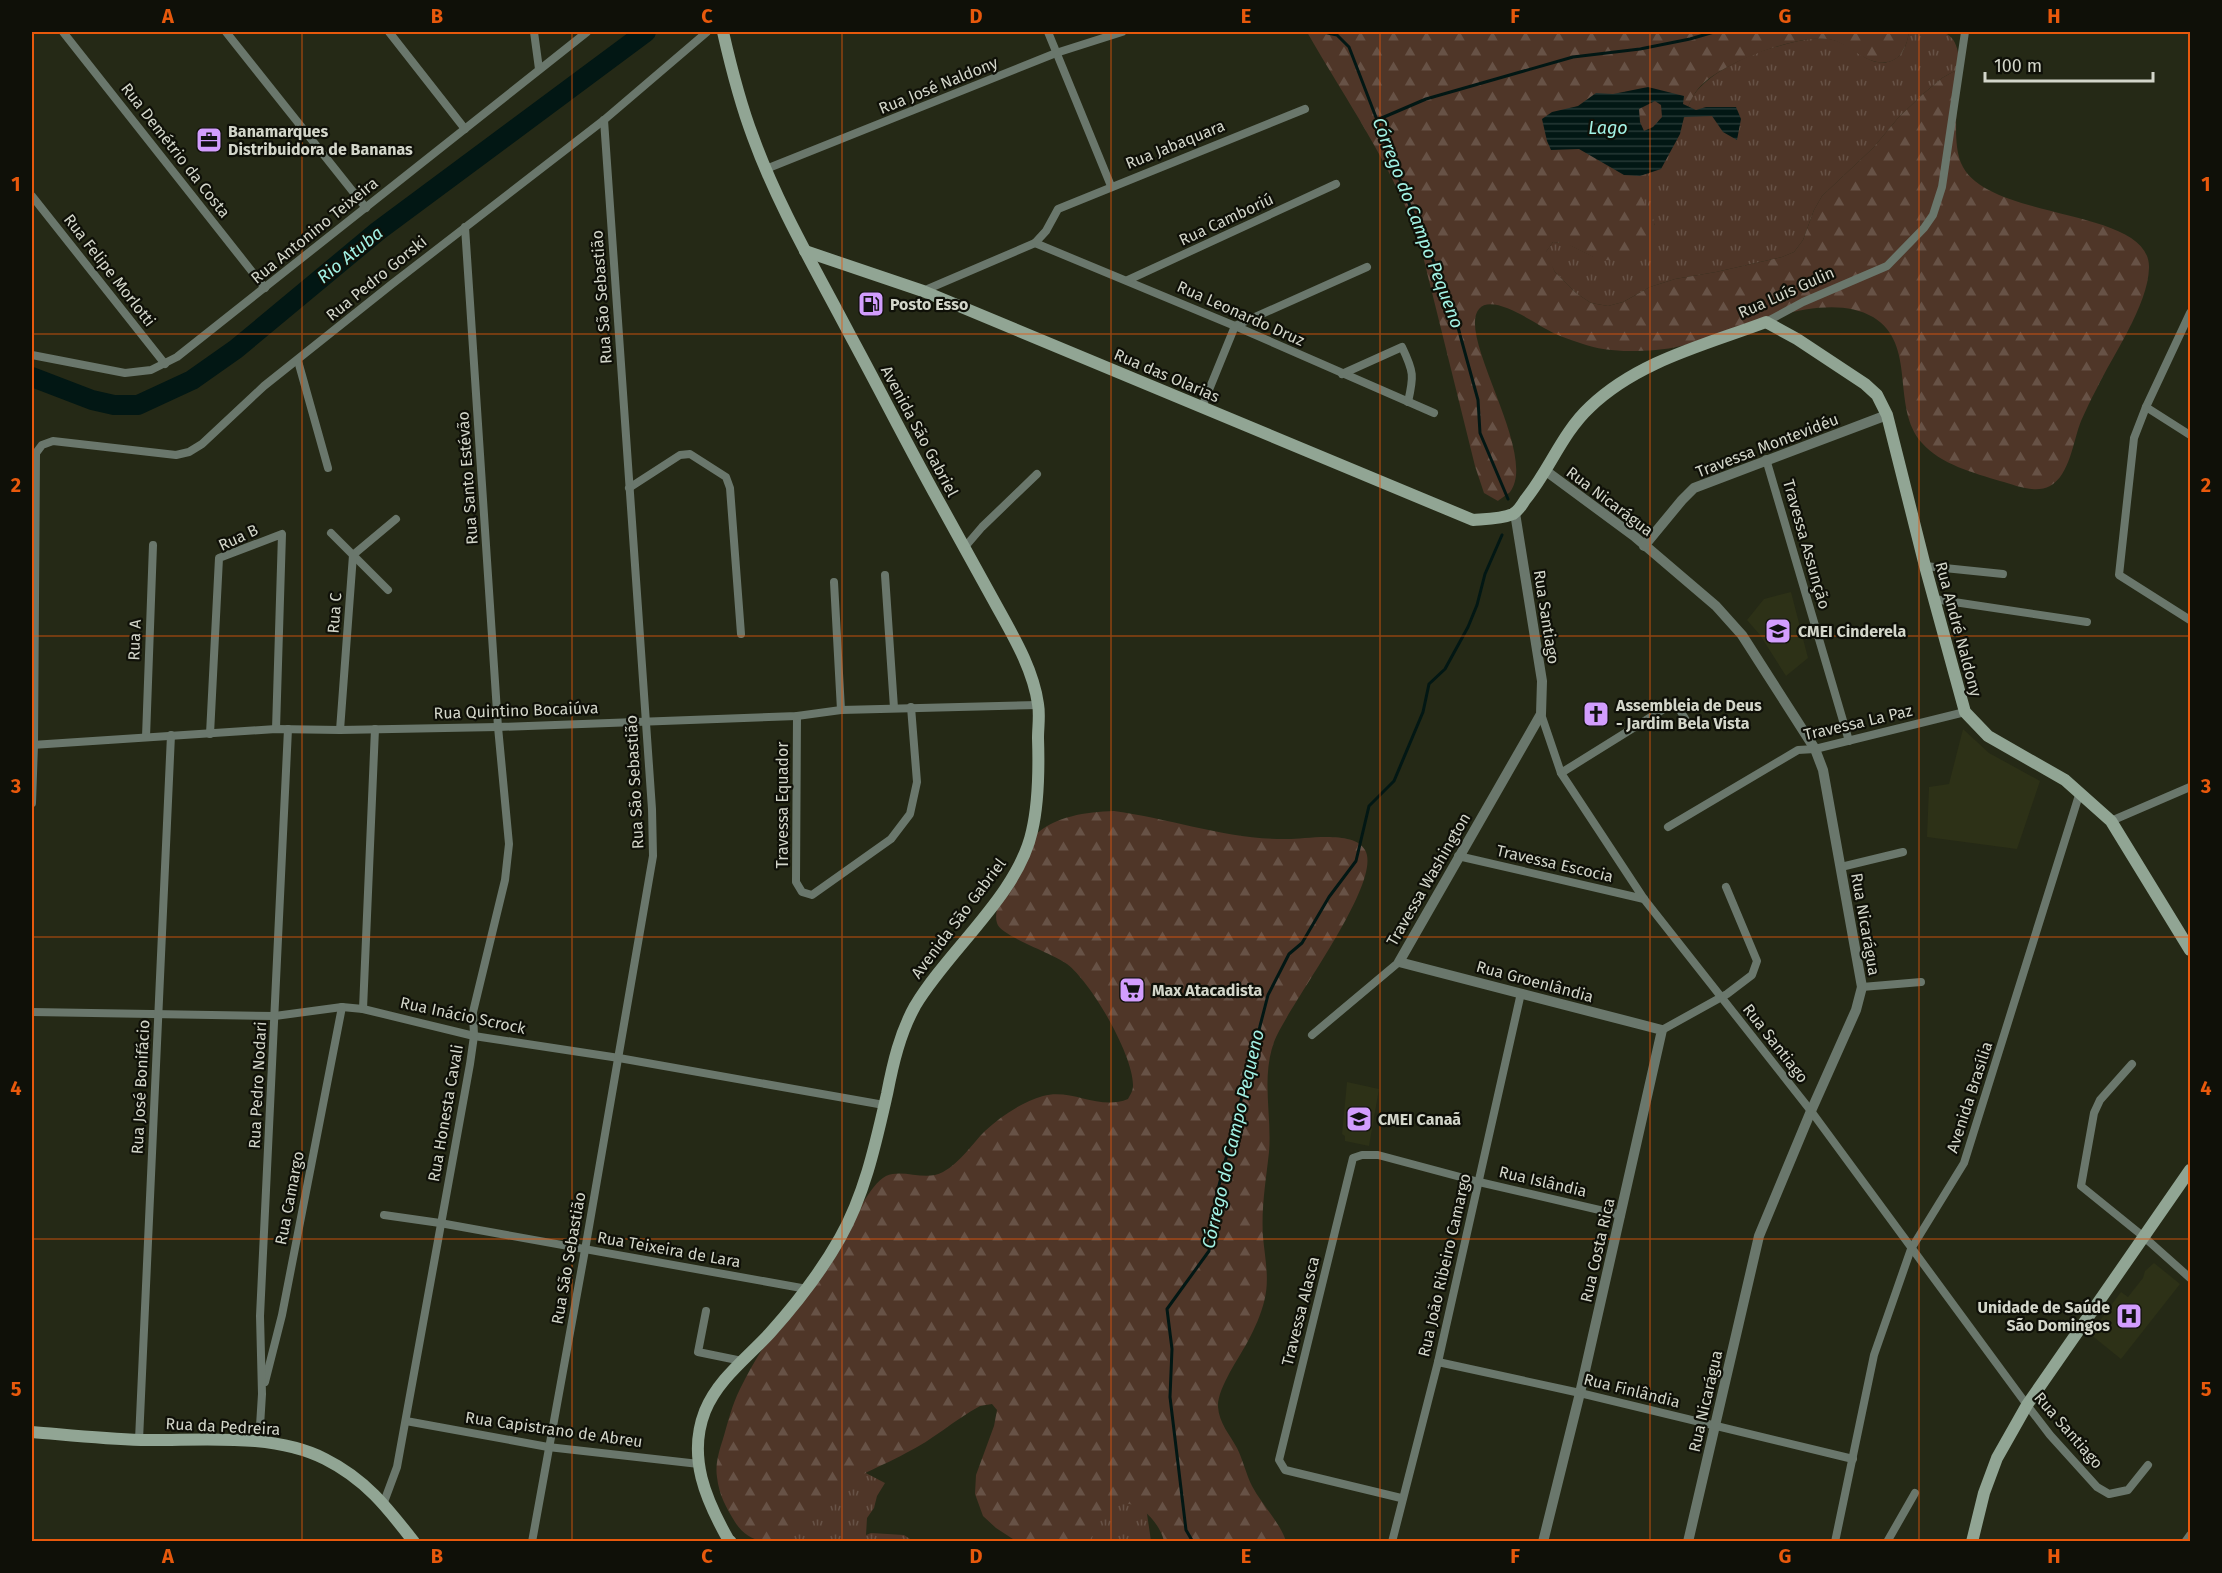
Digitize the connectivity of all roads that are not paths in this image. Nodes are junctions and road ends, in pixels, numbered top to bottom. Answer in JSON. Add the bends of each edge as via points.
{"nodes":[{"id":1,"x":63,"y":32,"type":"edge"},
{"id":2,"x":226,"y":32,"type":"edge"},
{"id":3,"x":389,"y":32,"type":"edge"},
{"id":4,"x":534,"y":32,"type":"edge"},
{"id":5,"x":587,"y":32,"type":"edge"},
{"id":6,"x":707,"y":32,"type":"edge"},
{"id":7,"x":723,"y":32,"type":"edge"},
{"id":8,"x":1047,"y":32,"type":"edge"},
{"id":9,"x":1122,"y":32,"type":"edge"},
{"id":10,"x":1965,"y":32,"type":"edge"},
{"id":11,"x":1056,"y":53,"type":"junction"},
{"id":12,"x":539,"y":69,"type":"junction"},
{"id":13,"x":1305,"y":109,"type":"dead end"},
{"id":14,"x":604,"y":120,"type":"junction"},
{"id":15,"x":465,"y":129,"type":"junction"},
{"id":16,"x":766,"y":169,"type":"junction"},
{"id":17,"x":1336,"y":184,"type":"dead end"},
{"id":18,"x":1111,"y":186,"type":"junction"},
{"id":19,"x":32,"y":196,"type":"edge"},
{"id":20,"x":366,"y":207,"type":"junction"},
{"id":21,"x":465,"y":226,"type":"junction"},
{"id":22,"x":1035,"y":243,"type":"junction"},
{"id":23,"x":806,"y":251,"type":"junction"},
{"id":24,"x":1367,"y":267,"type":"dead end"},
{"id":25,"x":1128,"y":280,"type":"junction"},
{"id":26,"x":266,"y":288,"type":"junction"},
{"id":27,"x":923,"y":291,"type":"junction"},
{"id":28,"x":2190,"y":313,"type":"edge"},
{"id":29,"x":1766,"y":322,"type":"junction"},
{"id":30,"x":1235,"y":326,"type":"junction"},
{"id":31,"x":32,"y":355,"type":"edge"},
{"id":32,"x":298,"y":361,"type":"junction"},
{"id":33,"x":165,"y":363,"type":"junction"},
{"id":34,"x":1342,"y":374,"type":"junction"},
{"id":35,"x":1408,"y":402,"type":"junction"},
{"id":36,"x":1202,"y":407,"type":"junction"},
{"id":37,"x":2146,"y":407,"type":"junction"},
{"id":38,"x":1434,"y":414,"type":"dead end"},
{"id":39,"x":1887,"y":415,"type":"junction"},
{"id":40,"x":2190,"y":435,"type":"edge"},
{"id":41,"x":1766,"y":459,"type":"junction"},
{"id":42,"x":328,"y":468,"type":"dead end"},
{"id":43,"x":1546,"y":471,"type":"junction"},
{"id":44,"x":1037,"y":474,"type":"dead end"},
{"id":45,"x":629,"y":488,"type":"junction"},
{"id":46,"x":1515,"y":513,"type":"junction"},
{"id":47,"x":396,"y":519,"type":"dead end"},
{"id":48,"x":331,"y":533,"type":"dead end"},
{"id":49,"x":153,"y":544,"type":"dead end"},
{"id":50,"x":1644,"y":546,"type":"junction"},
{"id":51,"x":964,"y":548,"type":"junction"},
{"id":52,"x":353,"y":555,"type":"junction"},
{"id":53,"x":1925,"y":566,"type":"junction"},
{"id":54,"x":2003,"y":574,"type":"dead end"},
{"id":55,"x":885,"y":575,"type":"dead end"},
{"id":56,"x":834,"y":582,"type":"dead end"},
{"id":57,"x":388,"y":590,"type":"dead end"},
{"id":58,"x":1934,"y":599,"type":"junction"},
{"id":59,"x":2190,"y":620,"type":"edge"},
{"id":60,"x":2087,"y":622,"type":"dead end"},
{"id":61,"x":741,"y":634,"type":"dead end"},
{"id":62,"x":1038,"y":705,"type":"junction"},
{"id":63,"x":911,"y":707,"type":"junction"},
{"id":64,"x":894,"y":708,"type":"junction"},
{"id":65,"x":841,"y":710,"type":"junction"},
{"id":66,"x":1965,"y":712,"type":"junction"},
{"id":67,"x":1541,"y":714,"type":"junction"},
{"id":68,"x":797,"y":716,"type":"junction"},
{"id":69,"x":645,"y":721,"type":"junction"},
{"id":70,"x":1689,"y":725,"type":"dead end"},
{"id":71,"x":498,"y":727,"type":"junction"},
{"id":72,"x":276,"y":729,"type":"junction"},
{"id":73,"x":288,"y":729,"type":"junction"},
{"id":74,"x":375,"y":729,"type":"junction"},
{"id":75,"x":340,"y":730,"type":"junction"},
{"id":76,"x":210,"y":734,"type":"junction"},
{"id":77,"x":171,"y":735,"type":"junction"},
{"id":78,"x":146,"y":737,"type":"junction"},
{"id":79,"x":1849,"y":741,"type":"junction"},
{"id":80,"x":33,"y":745,"type":"edge"},
{"id":81,"x":1815,"y":749,"type":"junction"},
{"id":82,"x":1561,"y":773,"type":"junction"},
{"id":83,"x":2190,"y":787,"type":"edge"},
{"id":84,"x":2080,"y":792,"type":"junction"},
{"id":85,"x":32,"y":803,"type":"edge"},
{"id":86,"x":2110,"y":821,"type":"junction"},
{"id":87,"x":1668,"y":827,"type":"dead end"},
{"id":88,"x":1903,"y":852,"type":"dead end"},
{"id":89,"x":1458,"y":856,"type":"junction"},
{"id":90,"x":1841,"y":867,"type":"junction"},
{"id":91,"x":1726,"y":887,"type":"dead end"},
{"id":92,"x":1644,"y":899,"type":"junction"},
{"id":93,"x":2190,"y":950,"type":"edge"},
{"id":94,"x":1399,"y":962,"type":"junction"},
{"id":95,"x":1921,"y":982,"type":"dead end"},
{"id":96,"x":1862,"y":987,"type":"junction"},
{"id":97,"x":1521,"y":993,"type":"junction"},
{"id":98,"x":1722,"y":997,"type":"junction"},
{"id":99,"x":342,"y":1007,"type":"junction"},
{"id":100,"x":363,"y":1009,"type":"junction"},
{"id":101,"x":32,"y":1012,"type":"edge"},
{"id":102,"x":158,"y":1012,"type":"junction"},
{"id":103,"x":275,"y":1016,"type":"junction"},
{"id":104,"x":1662,"y":1030,"type":"junction"},
{"id":105,"x":1312,"y":1035,"type":"dead end"},
{"id":106,"x":474,"y":1036,"type":"junction"},
{"id":107,"x":619,"y":1058,"type":"junction"},
{"id":108,"x":2132,"y":1064,"type":"dead end"},
{"id":109,"x":884,"y":1105,"type":"junction"},
{"id":110,"x":1811,"y":1112,"type":"junction"},
{"id":111,"x":1353,"y":1158,"type":"joint"},
{"id":112,"x":2190,"y":1170,"type":"edge"},
{"id":113,"x":1479,"y":1182,"type":"junction"},
{"id":114,"x":384,"y":1215,"type":"dead end"},
{"id":115,"x":1621,"y":1215,"type":"junction"},
{"id":116,"x":440,"y":1223,"type":"junction"},
{"id":117,"x":2144,"y":1237,"type":"junction"},
{"id":118,"x":1911,"y":1249,"type":"junction"},
{"id":119,"x":585,"y":1250,"type":"junction"},
{"id":120,"x":2190,"y":1278,"type":"edge"},
{"id":121,"x":807,"y":1289,"type":"junction"},
{"id":122,"x":706,"y":1311,"type":"dead end"},
{"id":123,"x":742,"y":1361,"type":"junction"},
{"id":124,"x":1437,"y":1362,"type":"junction"},
{"id":125,"x":1580,"y":1393,"type":"junction"},
{"id":126,"x":262,"y":1394,"type":"junction"},
{"id":127,"x":2027,"y":1405,"type":"junction"},
{"id":128,"x":406,"y":1421,"type":"junction"},
{"id":129,"x":1715,"y":1426,"type":"junction"},
{"id":130,"x":32,"y":1432,"type":"edge"},
{"id":131,"x":139,"y":1440,"type":"junction"},
{"id":132,"x":259,"y":1442,"type":"junction"},
{"id":133,"x":548,"y":1447,"type":"junction"},
{"id":134,"x":1853,"y":1459,"type":"junction"},
{"id":135,"x":699,"y":1464,"type":"junction"},
{"id":136,"x":2148,"y":1465,"type":"dead end"},
{"id":137,"x":1915,"y":1493,"type":"dead end"},
{"id":138,"x":1401,"y":1498,"type":"junction"},
{"id":139,"x":384,"y":1502,"type":"junction"},
{"id":140,"x":2190,"y":1535,"type":"edge"},
{"id":141,"x":729,"y":1541,"type":"edge"},
{"id":142,"x":1838,"y":1541,"type":"edge"},
{"id":143,"x":414,"y":1542,"type":"edge"},
{"id":144,"x":532,"y":1542,"type":"edge"},
{"id":145,"x":1392,"y":1542,"type":"edge"},
{"id":146,"x":1543,"y":1542,"type":"edge"},
{"id":147,"x":1688,"y":1542,"type":"edge"},
{"id":148,"x":1887,"y":1542,"type":"edge"},
{"id":149,"x":1972,"y":1542,"type":"edge"},
{"id":150,"x":2185,"y":1542,"type":"edge"}],
"edges":[{"from":1,"to":26,"type":"street","name":"Rua Demétrio da Costa"},
{"from":2,"to":20,"type":"street"},
{"from":3,"to":15,"type":"street"},
{"from":4,"to":12,"type":"street"},
{"from":5,"to":12,"type":"street","name":"Rua Antonino Teixeira"},
{"from":6,"to":14,"type":"street","name":"Rua Pedro Gorski"},
{"from":7,"to":16,"type":"main road","name":"Avenida São Gabriel","via":[[734,81]]},
{"from":8,"to":11,"type":"street"},
{"from":9,"to":11,"type":"street","name":"Rua José Naldony"},
{"from":10,"to":29,"type":"street","name":"Rua Luís Gulin","via":[[1942,187],[1933,215],[1887,266]]},
{"from":11,"to":16,"type":"street","name":"Rua José Naldony"},
{"from":11,"to":18,"type":"street"},
{"from":12,"to":15,"type":"street","name":"Rua Antonino Teixeira"},
{"from":13,"to":18,"type":"street","name":"Rua Jabaquara"},
{"from":14,"to":21,"type":"street","name":"Rua Pedro Gorski"},
{"from":14,"to":45,"type":"street","name":"Rua São Sebastião"},
{"from":15,"to":20,"type":"street","name":"Rua Antonino Teixeira"},
{"from":16,"to":23,"type":"main road","name":"Avenida São Gabriel"},
{"from":17,"to":25,"type":"street","name":"Rua Camboriú"},
{"from":18,"to":22,"type":"street","name":"Rua Jabaquara","via":[[1058,209]]},
{"from":19,"to":33,"type":"street","name":"Rua Felipe Morlotti"},
{"from":20,"to":26,"type":"street","name":"Rua Antonino Teixeira"},
{"from":21,"to":32,"type":"street","name":"Rua Pedro Gorski"},
{"from":21,"to":71,"type":"street","name":"Rua Santo Estévão"},
{"from":22,"to":25,"type":"street","name":"Rua Leonardo Druz"},
{"from":22,"to":27,"type":"street"},
{"from":23,"to":27,"type":"main road","name":"Rua das Olarias"},
{"from":23,"to":51,"type":"main road","name":"Avenida São Gabriel"},
{"from":24,"to":30,"type":"street"},
{"from":25,"to":30,"type":"street","name":"Rua Leonardo Druz"},
{"from":26,"to":33,"type":"street","name":"Rua Antonino Teixeira"},
{"from":27,"to":36,"type":"main road","name":"Rua das Olarias"},
{"from":28,"to":37,"type":"street"},
{"from":29,"to":39,"type":"main road","name":"Rua André Naldony","via":[[1865,384],[1877,395]]},
{"from":29,"to":43,"type":"main road","name":"Rua Luís Gulin","via":[[1644,368],[1615,386],[1589,407]]},
{"from":30,"to":34,"type":"street","name":"Rua Leonardo Druz"},
{"from":30,"to":36,"type":"street"},
{"from":31,"to":33,"type":"street","name":"Rua Antonino Teixeira","via":[[125,373],[150,370]]},
{"from":32,"to":42,"type":"street"},
{"from":32,"to":80,"type":"street","name":"Rua Pedro Gorski","via":[[189,452],[176,455],[53,441],[42,445],[36,453]]},
{"from":34,"to":35,"type":"street","name":"Rua Leonardo Druz"},
{"from":34,"to":35,"type":"street","via":[[1402,347],[1412,368]]},
{"from":35,"to":38,"type":"street","name":"Rua Leonardo Druz"},
{"from":36,"to":46,"type":"main road","name":"Rua das Olarias","via":[[1473,520]]},
{"from":37,"to":40,"type":"street"},
{"from":37,"to":59,"type":"street","via":[[2134,438],[2119,575]]},
{"from":39,"to":41,"type":"street","name":"Travessa Montevidéu"},
{"from":39,"to":53,"type":"main road","name":"Rua André Naldony"},
{"from":41,"to":50,"type":"street","name":"Travessa Montevidéu","via":[[1694,488]]},
{"from":41,"to":79,"type":"street","name":"Travessa Assunção"},
{"from":43,"to":46,"type":"main road","name":"Rua Luís Gulin"},
{"from":43,"to":50,"type":"street","name":"Rua Nicarágua"},
{"from":44,"to":51,"type":"street"},
{"from":45,"to":61,"type":"street","via":[[680,455],[690,454],[726,477]]},
{"from":45,"to":69,"type":"street","name":"Rua São Sebastião"},
{"from":46,"to":67,"type":"street","name":"Rua Santiago","via":[[1542,681]]},
{"from":47,"to":52,"type":"street"},
{"from":48,"to":52,"type":"street"},
{"from":49,"to":78,"type":"street","name":"Rua A"},
{"from":50,"to":81,"type":"street","name":"Rua Nicarágua","via":[[1716,606],[1742,635]]},
{"from":51,"to":62,"type":"main road","name":"Avenida São Gabriel","via":[[1025,662]]},
{"from":52,"to":57,"type":"street"},
{"from":52,"to":75,"type":"street","name":"Rua C"},
{"from":53,"to":54,"type":"street"},
{"from":53,"to":58,"type":"main road","name":"Rua André Naldony"},
{"from":55,"to":64,"type":"street"},
{"from":56,"to":65,"type":"street"},
{"from":58,"to":60,"type":"street"},
{"from":58,"to":66,"type":"main road","name":"Rua André Naldony"},
{"from":62,"to":63,"type":"street","name":"Rua Quintino Bocaiúva"},
{"from":62,"to":109,"type":"main road","name":"Avenida São Gabriel","via":[[1036,796],[1032,830],[1023,858],[1011,879],[926,987],[906,1022]]},
{"from":63,"to":64,"type":"street","name":"Rua Quintino Bocaiúva"},
{"from":63,"to":68,"type":"street","name":"Travessa Equador","via":[[917,782],[910,814],[891,839],[812,895],[802,892],[796,882]]},
{"from":64,"to":65,"type":"street","name":"Rua Quintino Bocaiúva"},
{"from":65,"to":68,"type":"street","name":"Rua Quintino Bocaiúva"},
{"from":66,"to":79,"type":"street","name":"Travessa La Paz"},
{"from":66,"to":84,"type":"main road","name":"Rua André Naldony","via":[[1988,736]]},
{"from":67,"to":82,"type":"street","name":"Rua Santiago"},
{"from":67,"to":89,"type":"street","name":"Travessa Washington"},
{"from":68,"to":69,"type":"street","name":"Rua Quintino Bocaiúva"},
{"from":69,"to":71,"type":"street","name":"Rua Quintino Bocaiúva"},
{"from":69,"to":107,"type":"street","name":"Rua São Sebastião","via":[[653,856]]},
{"from":70,"to":82,"type":"street","via":[[1675,702]]},
{"from":71,"to":74,"type":"street","name":"Rua Quintino Bocaiúva"},
{"from":71,"to":106,"type":"street","name":"Rua Honesta Cavali","via":[[509,844],[505,880],[474,1012]]},
{"from":72,"to":73,"type":"street","name":"Rua Quintino Bocaiúva"},
{"from":72,"to":76,"type":"street","name":"Rua Quintino Bocaiúva"},
{"from":72,"to":76,"type":"street","name":"Rua B","via":[[282,534],[219,558]]},
{"from":73,"to":75,"type":"street","name":"Rua Quintino Bocaiúva"},
{"from":73,"to":103,"type":"street","name":"Rua Pedro Nodari"},
{"from":74,"to":75,"type":"street","name":"Rua Quintino Bocaiúva"},
{"from":74,"to":100,"type":"street"},
{"from":76,"to":77,"type":"street","name":"Rua Quintino Bocaiúva"},
{"from":77,"to":78,"type":"street","name":"Rua Quintino Bocaiúva"},
{"from":77,"to":102,"type":"street","name":"Rua José Bonifácio"},
{"from":78,"to":80,"type":"street","name":"Rua Quintino Bocaiúva"},
{"from":79,"to":81,"type":"street","name":"Travessa La Paz"},
{"from":80,"to":85,"type":"street"},
{"from":81,"to":87,"type":"street","name":"Travessa La Paz","via":[[1798,750]]},
{"from":81,"to":90,"type":"street","name":"Rua Nicarágua","via":[[1823,770]]},
{"from":82,"to":92,"type":"street","name":"Rua Santiago"},
{"from":83,"to":86,"type":"street"},
{"from":84,"to":86,"type":"main road","name":"Rua André Naldony"},
{"from":84,"to":118,"type":"street","name":"Avenida Brasília","via":[[1964,1163]]},
{"from":86,"to":93,"type":"main road","name":"Rua André Naldony"},
{"from":88,"to":90,"type":"street"},
{"from":89,"to":92,"type":"street","name":"Travessa Escocia"},
{"from":89,"to":94,"type":"street","name":"Travessa Washington"},
{"from":90,"to":96,"type":"street","name":"Rua Nicarágua"},
{"from":91,"to":98,"type":"street","via":[[1757,961],[1752,975]]},
{"from":92,"to":98,"type":"street","name":"Rua Santiago"},
{"from":94,"to":97,"type":"street","name":"Rua Groenlândia"},
{"from":94,"to":105,"type":"street","name":"Travessa Washington"},
{"from":95,"to":96,"type":"street"},
{"from":96,"to":110,"type":"street","name":"Rua Nicarágua","via":[[1857,1010]]},
{"from":97,"to":104,"type":"street","name":"Rua Groenlândia"},
{"from":97,"to":113,"type":"street","name":"Rua João Ribeiro Camargo"},
{"from":98,"to":104,"type":"street"},
{"from":98,"to":110,"type":"street","name":"Rua Santiago"},
{"from":99,"to":100,"type":"street","name":"Rua Inácio Scrock"},
{"from":99,"to":103,"type":"street","name":"Rua Inácio Scrock"},
{"from":99,"to":126,"type":"street","name":"Rua Camargo","via":[[282,1315]]},
{"from":100,"to":106,"type":"street","name":"Rua Inácio Scrock"},
{"from":101,"to":102,"type":"street","name":"Rua Inácio Scrock"},
{"from":102,"to":103,"type":"street","name":"Rua Inácio Scrock"},
{"from":102,"to":131,"type":"street","name":"Rua José Bonifácio"},
{"from":103,"to":126,"type":"street","name":"Rua Pedro Nodari","via":[[260,1316]]},
{"from":104,"to":115,"type":"street","name":"Rua Costa Rica"},
{"from":106,"to":107,"type":"street","name":"Rua Inácio Scrock"},
{"from":106,"to":116,"type":"street","name":"Rua Honesta Cavali"},
{"from":107,"to":109,"type":"street","name":"Rua Inácio Scrock"},
{"from":107,"to":119,"type":"street","name":"Rua São Sebastião"},
{"from":108,"to":117,"type":"street","via":[[2100,1100],[2094,1113],[2081,1186]]},
{"from":109,"to":121,"type":"main road","name":"Avenida São Gabriel","via":[[874,1149],[842,1236]]},
{"from":110,"to":118,"type":"street","name":"Rua Santiago"},
{"from":110,"to":129,"type":"street","name":"Rua Nicarágua","via":[[1760,1236]]},
{"from":111,"to":113,"type":"street","name":"Rua Islândia","via":[[1378,1155]]},
{"from":111,"to":138,"type":"street","name":"Travessa Alasca","via":[[1279,1460],[1285,1470]]},
{"from":112,"to":117,"type":"main road"},
{"from":113,"to":115,"type":"street","name":"Rua Islândia"},
{"from":113,"to":124,"type":"street","name":"Rua João Ribeiro Camargo"},
{"from":114,"to":116,"type":"street","name":"Rua Teixeira de Lara"},
{"from":115,"to":125,"type":"street","name":"Rua Costa Rica"},
{"from":116,"to":119,"type":"street","name":"Rua Teixeira de Lara"},
{"from":116,"to":128,"type":"street","name":"Rua Honesta Cavali"},
{"from":117,"to":120,"type":"street"},
{"from":117,"to":127,"type":"main road"},
{"from":118,"to":127,"type":"street","name":"Rua Santiago"},
{"from":118,"to":134,"type":"street","name":"Avenida Brasília","via":[[1874,1355]]},
{"from":119,"to":121,"type":"street","name":"Rua Teixeira de Lara"},
{"from":119,"to":133,"type":"street","name":"Rua São Sebastião"},
{"from":121,"to":123,"type":"main road","name":"Avenida São Gabriel"},
{"from":122,"to":123,"type":"street","via":[[698,1352]]},
{"from":123,"to":135,"type":"main road","name":"Avenida São Gabriel","via":[[718,1386],[704,1412]]},
{"from":124,"to":125,"type":"street","name":"Rua Finlândia"},
{"from":124,"to":138,"type":"street","name":"Rua João Ribeiro Camargo"},
{"from":125,"to":129,"type":"street","name":"Rua Finlândia"},
{"from":125,"to":146,"type":"street","name":"Rua Costa Rica"},
{"from":126,"to":132,"type":"street","name":"Rua Pedro Nodari"},
{"from":127,"to":136,"type":"street","name":"Rua Santiago","via":[[2097,1487],[2109,1494],[2128,1490]]},
{"from":127,"to":149,"type":"main road","via":[[1997,1458]]},
{"from":128,"to":133,"type":"street","name":"Rua Capistrano de Abreu"},
{"from":128,"to":139,"type":"street","name":"Rua Honesta Cavali","via":[[397,1467]]},
{"from":129,"to":134,"type":"street","name":"Rua Finlândia"},
{"from":129,"to":147,"type":"street","name":"Rua Nicarágua"},
{"from":130,"to":131,"type":"main road","name":"Rua da Pedreira"},
{"from":131,"to":132,"type":"main road","name":"Rua da Pedreira"},
{"from":132,"to":139,"type":"main road","name":"Rua da Pedreira","via":[[301,1449],[324,1458],[363,1482]]},
{"from":133,"to":135,"type":"street","name":"Rua Capistrano de Abreu"},
{"from":133,"to":144,"type":"street","name":"Rua São Sebastião"},
{"from":134,"to":142,"type":"street","name":"Avenida Brasília"},
{"from":135,"to":141,"type":"main road","name":"Avenida São Gabriel","via":[[711,1509]]},
{"from":137,"to":148,"type":"street"},
{"from":138,"to":145,"type":"street","name":"Rua João Ribeiro Camargo"},
{"from":139,"to":143,"type":"main road","name":"Rua da Pedreira"},
{"from":140,"to":150,"type":"street"}]}
